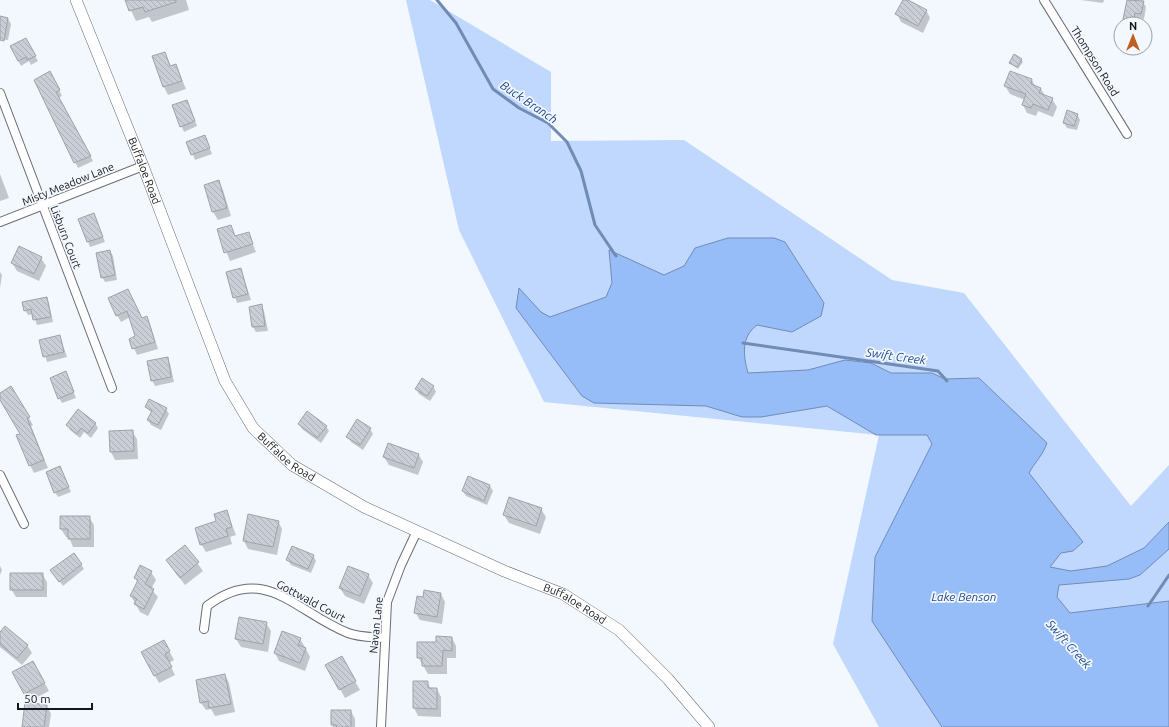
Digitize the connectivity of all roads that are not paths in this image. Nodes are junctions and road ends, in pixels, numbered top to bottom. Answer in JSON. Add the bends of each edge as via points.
{"nodes":[{"id":1,"x":76,"y":0,"type":"edge"},
{"id":2,"x":1044,"y":0,"type":"edge"},
{"id":3,"x":0,"y":93,"type":"edge"},
{"id":4,"x":1127,"y":134,"type":"dead end"},
{"id":5,"x":143,"y":166,"type":"junction"},
{"id":6,"x":43,"y":206,"type":"junction"},
{"id":7,"x":0,"y":222,"type":"edge"},
{"id":8,"x":112,"y":388,"type":"dead end"},
{"id":9,"x":0,"y":475,"type":"edge"},
{"id":10,"x":24,"y":524,"type":"dead end"},
{"id":11,"x":417,"y":532,"type":"junction"},
{"id":12,"x":204,"y":629,"type":"dead end"},
{"id":13,"x":384,"y":638,"type":"junction"},
{"id":14,"x":380,"y":727,"type":"edge"},
{"id":15,"x":709,"y":727,"type":"edge"}],
"edges":[{"from":1,"to":5,"type":"street","name":"Buffaloe Road"},
{"from":2,"to":4,"type":"street","name":"Thompson Road"},
{"from":3,"to":6,"type":"street","name":"Lisburn Court"},
{"from":5,"to":6,"type":"street","name":"Misty Meadow Lane"},
{"from":5,"to":11,"type":"street","name":"Buffaloe Road","via":[[225,381],[253,428],[292,465],[364,507]]},
{"from":6,"to":7,"type":"street","name":"Misty Meadow Lane"},
{"from":6,"to":8,"type":"street","name":"Lisburn Court"},
{"from":9,"to":10,"type":"street"},
{"from":11,"to":13,"type":"street","name":"Navan Lane","via":[[400,565],[387,602]]},
{"from":11,"to":15,"type":"street","name":"Buffaloe Road","via":[[563,594],[619,630],[668,679]]},
{"from":12,"to":13,"type":"street","name":"Gottwald Court","via":[[206,606],[220,596],[243,587],[269,590],[350,634]]},
{"from":13,"to":14,"type":"street","name":"Navan Lane"}]}
